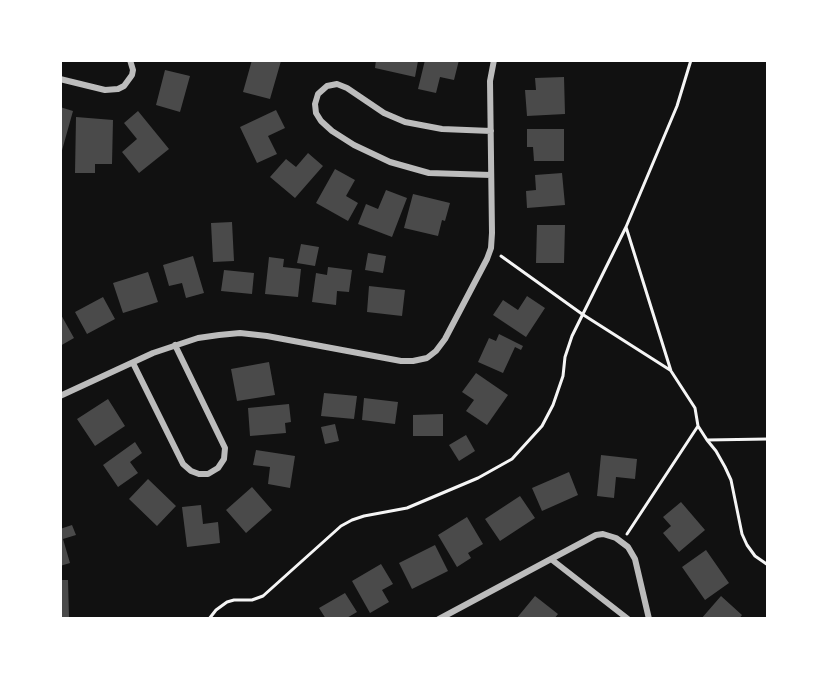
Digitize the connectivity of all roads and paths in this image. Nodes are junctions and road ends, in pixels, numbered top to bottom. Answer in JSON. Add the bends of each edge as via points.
{"nodes":[{"id":1,"x":130,"y":60,"type":"edge"},
{"id":2,"x":494,"y":60,"type":"edge"},
{"id":3,"x":691,"y":60,"type":"edge"},
{"id":4,"x":60,"y":79,"type":"edge"},
{"id":5,"x":491,"y":131,"type":"junction"},
{"id":6,"x":491,"y":175,"type":"junction"},
{"id":7,"x":626,"y":227,"type":"junction"},
{"id":8,"x":501,"y":256,"type":"dead end"},
{"id":9,"x":582,"y":314,"type":"junction"},
{"id":10,"x":175,"y":345,"type":"junction"},
{"id":11,"x":133,"y":363,"type":"junction"},
{"id":12,"x":671,"y":371,"type":"junction"},
{"id":13,"x":60,"y":396,"type":"edge"},
{"id":14,"x":698,"y":426,"type":"junction"},
{"id":15,"x":768,"y":438,"type":"edge"},
{"id":16,"x":707,"y":440,"type":"junction"},
{"id":17,"x":627,"y":534,"type":"dead end"},
{"id":18,"x":550,"y":559,"type":"junction"},
{"id":19,"x":768,"y":565,"type":"edge"},
{"id":20,"x":209,"y":619,"type":"edge"},
{"id":21,"x":439,"y":619,"type":"edge"},
{"id":22,"x":628,"y":619,"type":"edge"},
{"id":23,"x":650,"y":619,"type":"edge"}],
"edges":[{"from":1,"to":4,"type":"street","via":[[132,75],[118,89],[105,90]]},
{"from":2,"to":5,"type":"street","via":[[490,81]]},
{"from":3,"to":7,"type":"path","via":[[677,106]]},
{"from":5,"to":6,"type":"street"},
{"from":5,"to":6,"type":"street","via":[[442,129],[405,122],[337,84],[318,94],[315,104],[321,121],[332,131],[390,162],[429,172]]},
{"from":6,"to":10,"type":"street","via":[[492,233],[487,259],[445,339],[427,358],[401,361],[240,333]]},
{"from":7,"to":9,"type":"path"},
{"from":7,"to":12,"type":"path"},
{"from":8,"to":9,"type":"path"},
{"from":9,"to":12,"type":"path"},
{"from":9,"to":20,"type":"path","via":[[565,357],[554,405],[542,426],[512,459],[407,508],[352,520],[263,596],[227,602]]},
{"from":10,"to":11,"type":"street"},
{"from":10,"to":11,"type":"street","via":[[225,448],[224,459],[208,474],[191,471],[183,464]]},
{"from":11,"to":13,"type":"street"},
{"from":12,"to":14,"type":"path","via":[[695,408]]},
{"from":14,"to":16,"type":"path"},
{"from":14,"to":17,"type":"path"},
{"from":15,"to":16,"type":"path"},
{"from":16,"to":19,"type":"path","via":[[730,480],[747,545]]},
{"from":18,"to":21,"type":"street"},
{"from":18,"to":22,"type":"street"},
{"from":18,"to":23,"type":"street","via":[[596,535],[616,538],[635,559]]}]}
